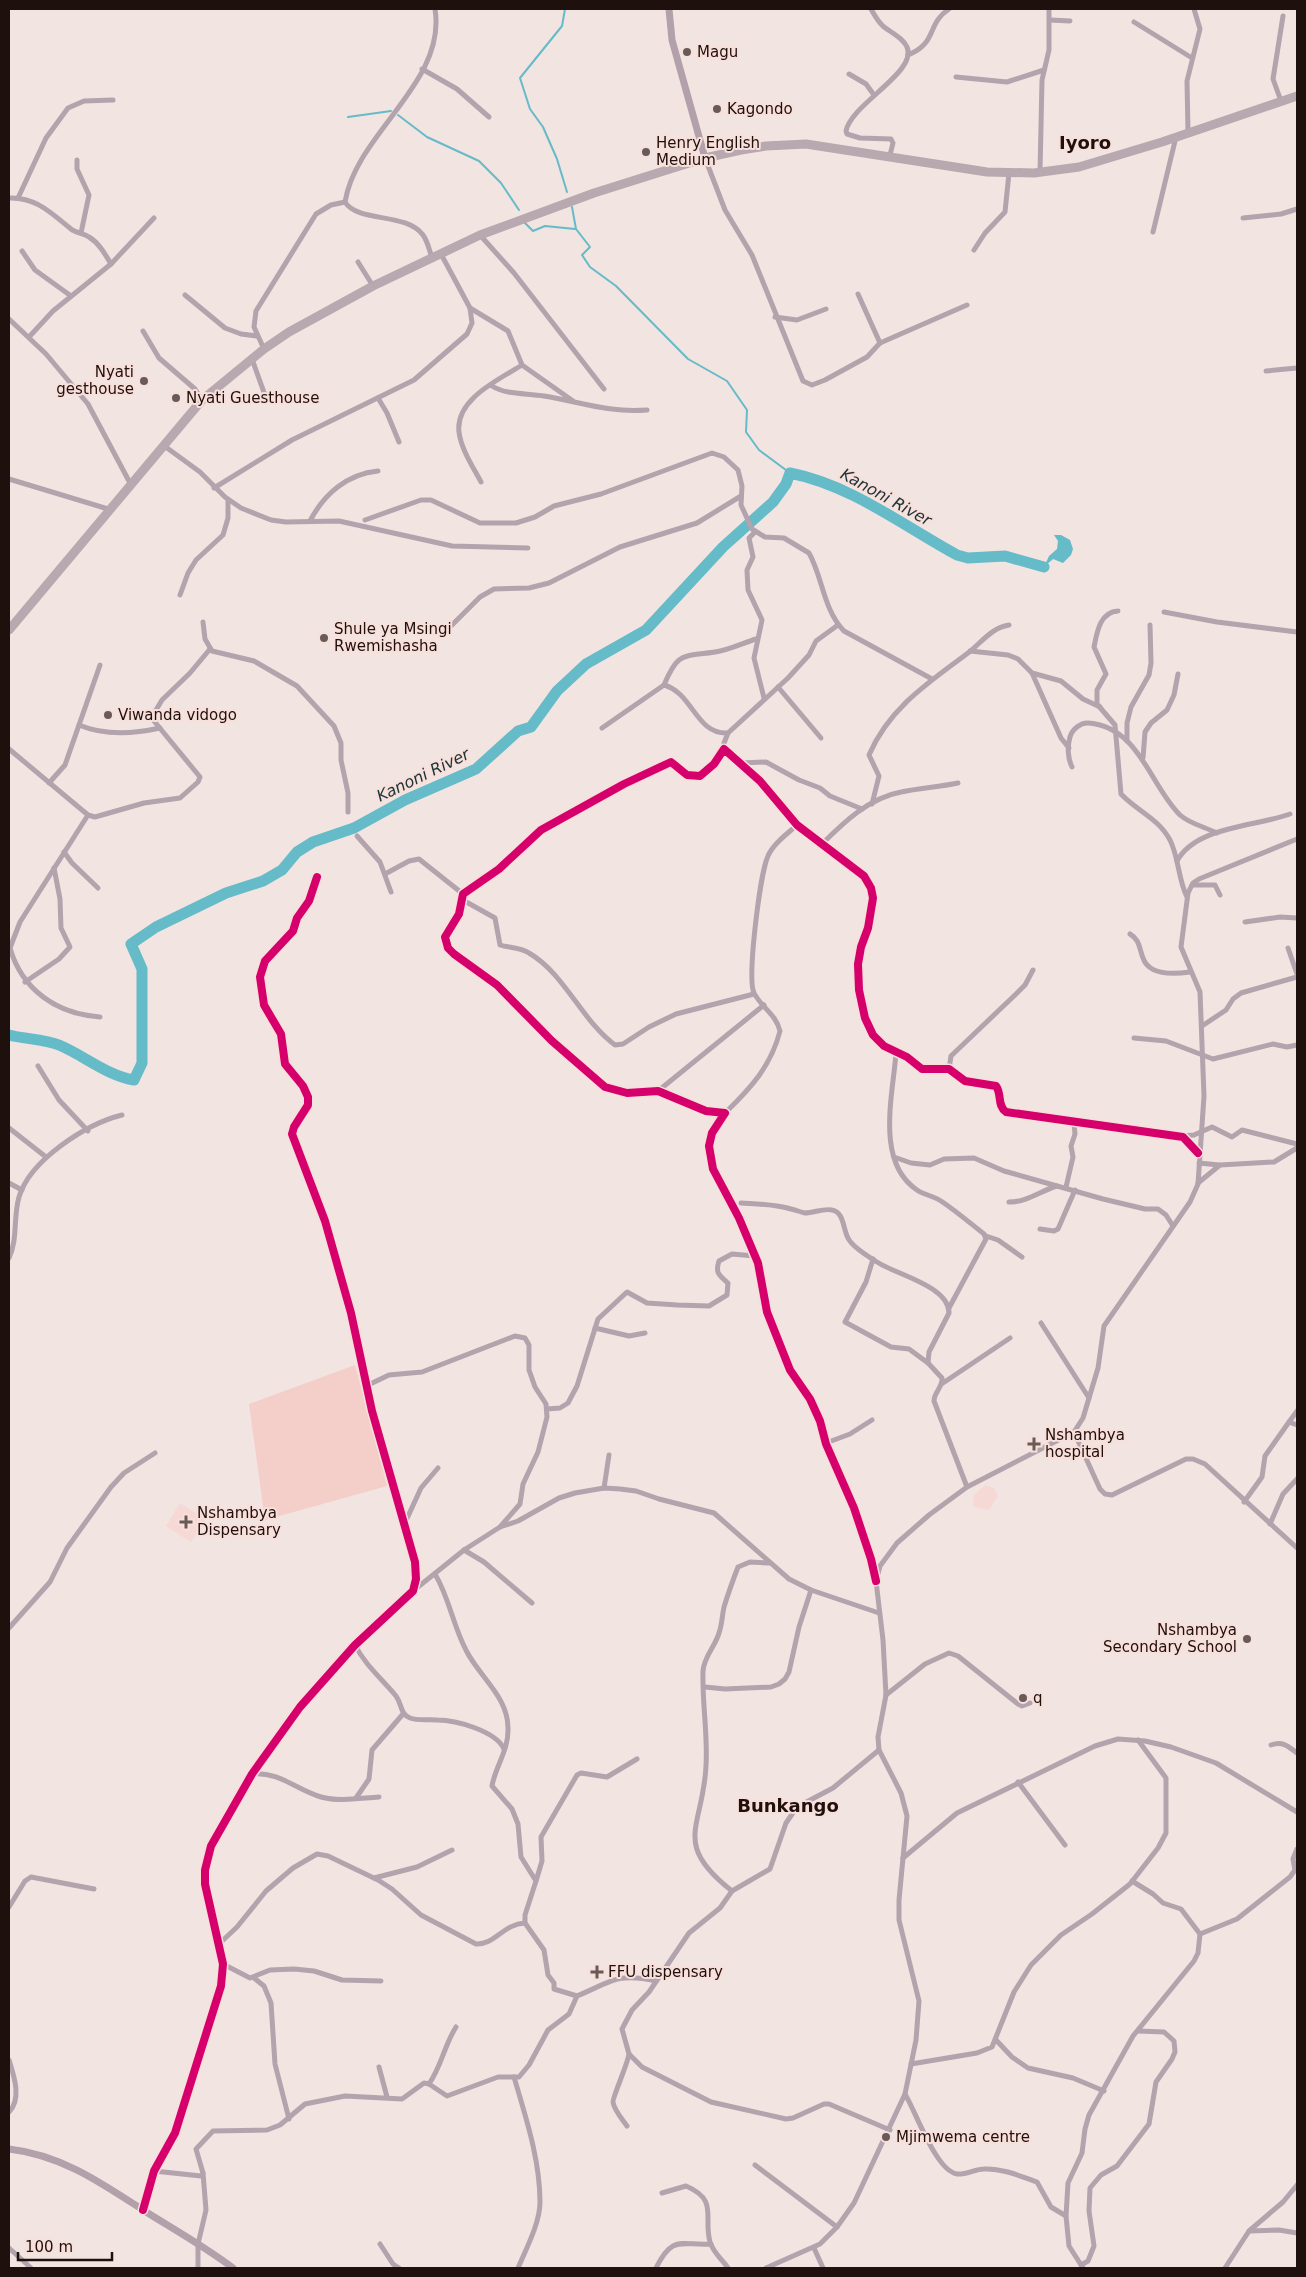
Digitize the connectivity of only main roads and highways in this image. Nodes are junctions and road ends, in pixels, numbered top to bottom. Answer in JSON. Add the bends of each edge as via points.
{"nodes":[{"id":1,"x":669,"y":9,"type":"edge"},
{"id":2,"x":1297,"y":96,"type":"edge"},
{"id":3,"x":705,"y":158,"type":"junction"},
{"id":4,"x":9,"y":630,"type":"edge"},
{"id":5,"x":9,"y":2149,"type":"edge"},
{"id":6,"x":233,"y":2268,"type":"edge"}],
"edges":[{"from":1,"to":3,"type":"main road","via":[[672,40]]},
{"from":2,"to":3,"type":"highway","via":[[1079,167],[1040,172],[987,172],[825,146],[789,144]]},
{"from":3,"to":4,"type":"highway","via":[[594,193],[480,235],[373,286],[289,332],[202,400]]},
{"from":5,"to":6,"type":"main road","via":[[40,2154],[92,2176]]}]}
